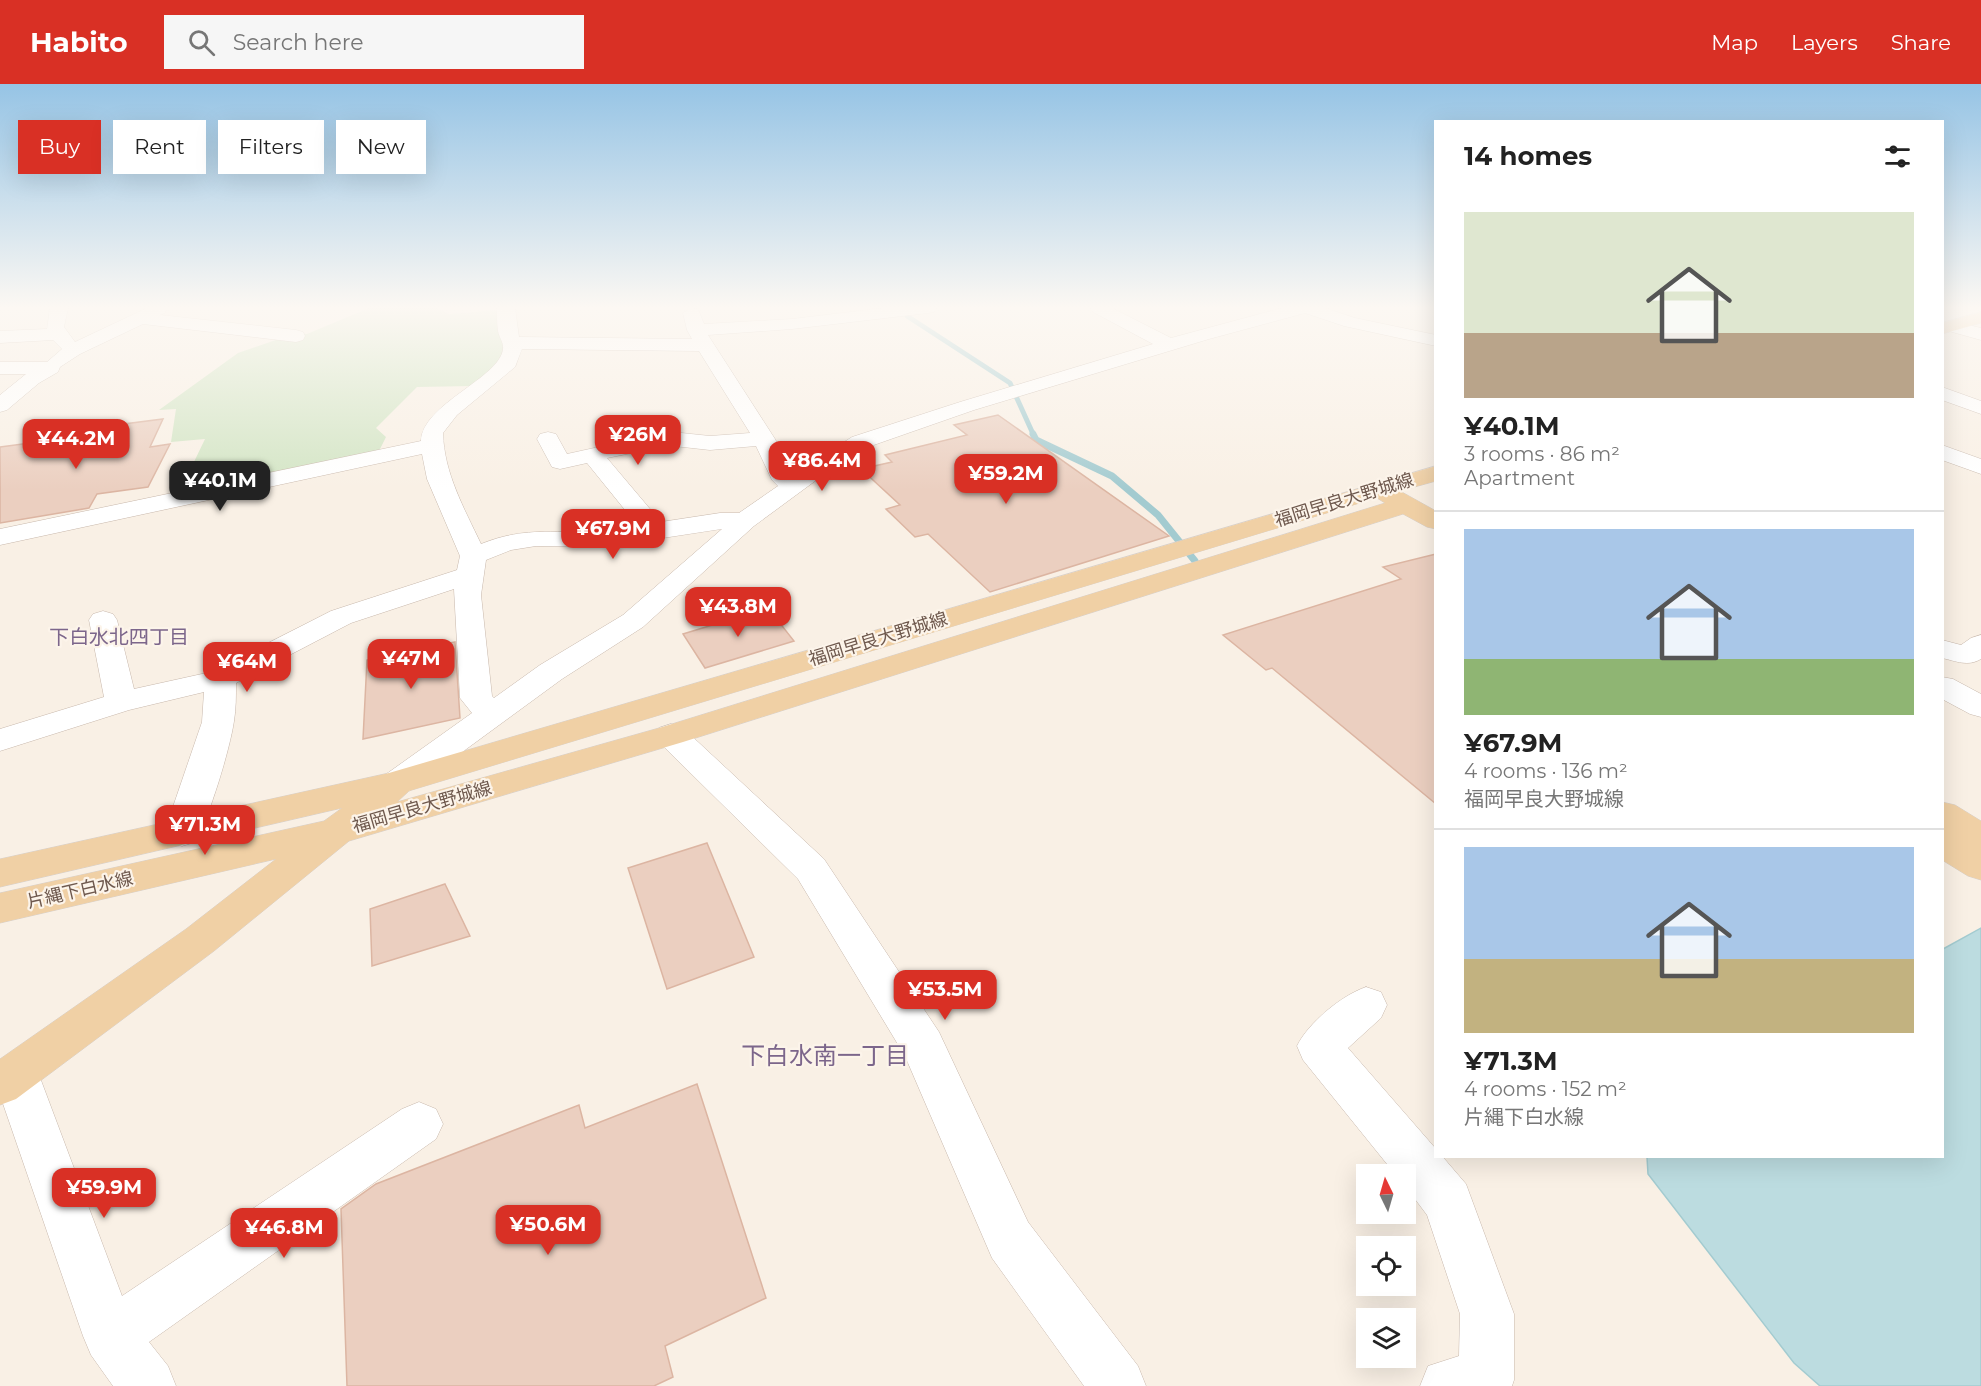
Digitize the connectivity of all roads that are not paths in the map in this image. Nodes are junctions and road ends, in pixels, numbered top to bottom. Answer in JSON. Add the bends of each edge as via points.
{"nodes":[{"id":1,"x":50,"y":369,"type":"edge"},
{"id":2,"x":501,"y":369,"type":"edge"},
{"id":3,"x":720,"y":369,"type":"edge"},
{"id":4,"x":1090,"y":369,"type":"edge"},
{"id":5,"x":1944,"y":394,"type":"edge"},
{"id":6,"x":0,"y":405,"type":"edge"},
{"id":7,"x":1981,"y":408,"type":"edge"},
{"id":8,"x":548,"y":439,"type":"dead end"},
{"id":9,"x":764,"y":440,"type":"junction"},
{"id":10,"x":432,"y":445,"type":"junction"},
{"id":11,"x":1944,"y":453,"type":"edge"},
{"id":12,"x":593,"y":456,"type":"junction"},
{"id":13,"x":1976,"y":468,"type":"edge"},
{"id":14,"x":1944,"y":477,"type":"edge"},
{"id":15,"x":798,"y":483,"type":"junction"},
{"id":16,"x":1419,"y":495,"type":"edge"},
{"id":17,"x":745,"y":521,"type":"junction"},
{"id":18,"x":655,"y":531,"type":"junction"},
{"id":19,"x":0,"y":537,"type":"edge"},
{"id":20,"x":472,"y":565,"type":"junction"},
{"id":21,"x":103,"y":620,"type":"dead end"},
{"id":22,"x":1964,"y":649,"type":"edge"},
{"id":23,"x":221,"y":679,"type":"junction"},
{"id":24,"x":1944,"y":681,"type":"edge"},
{"id":25,"x":1944,"y":685,"type":"edge"},
{"id":26,"x":121,"y":702,"type":"junction"},
{"id":27,"x":1981,"y":707,"type":"edge"},
{"id":28,"x":490,"y":714,"type":"junction"},
{"id":29,"x":671,"y":735,"type":"junction"},
{"id":30,"x":0,"y":740,"type":"edge"},
{"id":31,"x":398,"y":783,"type":"junction"},
{"id":32,"x":1944,"y":815,"type":"edge"},
{"id":33,"x":335,"y":832,"type":"junction"},
{"id":34,"x":182,"y":833,"type":"junction"},
{"id":35,"x":1981,"y":838,"type":"edge"},
{"id":36,"x":1944,"y":843,"type":"edge"},
{"id":37,"x":1981,"y":866,"type":"edge"},
{"id":38,"x":0,"y":873,"type":"edge"},
{"id":39,"x":0,"y":908,"type":"edge"},
{"id":40,"x":1365,"y":1005,"type":"dead end"},
{"id":41,"x":8,"y":1080,"type":"edge"},
{"id":42,"x":419,"y":1124,"type":"dead end"},
{"id":43,"x":110,"y":1336,"type":"junction"},
{"id":44,"x":148,"y":1386,"type":"edge"},
{"id":45,"x":1118,"y":1386,"type":"edge"},
{"id":46,"x":1448,"y":1386,"type":"edge"}],
"edges":[{"from":1,"to":6,"type":"street"},
{"from":2,"to":10,"type":"street","via":[[450,411],[432,432]]},
{"from":3,"to":9,"type":"street"},
{"from":4,"to":15,"type":"street","via":[[869,439]]},
{"from":5,"to":7,"type":"street"},
{"from":8,"to":12,"type":"street","via":[[560,462]]},
{"from":9,"to":12,"type":"street","via":[[710,443],[653,437]]},
{"from":9,"to":15,"type":"street","via":[[784,480]]},
{"from":10,"to":19,"type":"street"},
{"from":10,"to":20,"type":"street","via":[[439,478]]},
{"from":11,"to":13,"type":"street"},
{"from":12,"to":18,"type":"street"},
{"from":13,"to":14,"type":"street"},
{"from":15,"to":17,"type":"street"},
{"from":16,"to":29,"type":"main road","name":"福岡早良大野城線"},
{"from":16,"to":31,"type":"main road","name":"福岡早良大野城線"},
{"from":17,"to":18,"type":"street"},
{"from":17,"to":28,"type":"street","via":[[633,621]]},
{"from":18,"to":20,"type":"street","via":[[604,539],[536,538],[505,543]]},
{"from":20,"to":23,"type":"street","via":[[340,617]]},
{"from":20,"to":28,"type":"street","via":[[467,596],[476,698]]},
{"from":21,"to":26,"type":"street"},
{"from":22,"to":24,"type":"street"},
{"from":23,"to":26,"type":"street"},
{"from":23,"to":34,"type":"street","via":[[218,722]]},
{"from":25,"to":27,"type":"street"},
{"from":26,"to":30,"type":"street"},
{"from":28,"to":31,"type":"street"},
{"from":29,"to":33,"type":"main road","name":"福岡早良大野城線"},
{"from":29,"to":45,"type":"street","via":[[811,869],[923,1046],[1010,1240]]},
{"from":31,"to":33,"type":"main road","name":"福岡早良大野城線"},
{"from":31,"to":34,"type":"main road","name":"片縄下白水線"},
{"from":32,"to":35,"type":"main road"},
{"from":33,"to":39,"type":"main road","name":"片縄下白水線"},
{"from":33,"to":41,"type":"main road","name":"福岡早良大野城線","via":[[200,940]]},
{"from":34,"to":38,"type":"main road","name":"片縄下白水線"},
{"from":36,"to":37,"type":"main road"},
{"from":40,"to":46,"type":"street","via":[[1319,1046],[1448,1201],[1487,1314],[1486,1380]]},
{"from":41,"to":43,"type":"street"},
{"from":42,"to":43,"type":"street"},
{"from":43,"to":44,"type":"street"}]}
